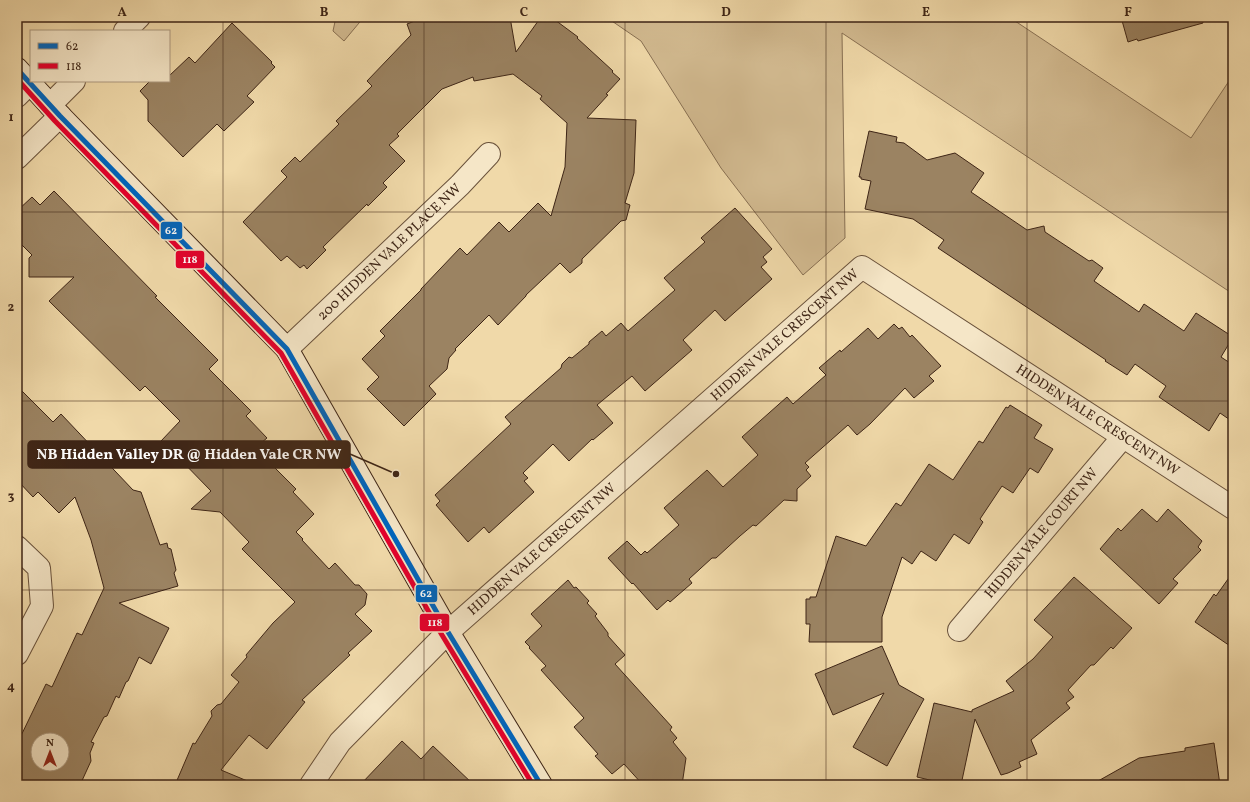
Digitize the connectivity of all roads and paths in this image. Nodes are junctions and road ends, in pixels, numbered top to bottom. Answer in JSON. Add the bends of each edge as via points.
{"nodes":[{"id":1,"x":139,"y":17,"type":"edge"},
{"id":2,"x":126,"y":30,"type":"edge"},
{"id":3,"x":73,"y":82,"type":"edge"},
{"id":4,"x":21,"y":83,"type":"edge"},
{"id":5,"x":55,"y":110,"type":"junction"},
{"id":6,"x":489,"y":154,"type":"dead end"},
{"id":7,"x":17,"y":158,"type":"edge"},
{"id":8,"x":287,"y":349,"type":"junction"},
{"id":9,"x":1123,"y":437,"type":"junction"},
{"id":10,"x":1233,"y":508,"type":"edge"},
{"id":11,"x":17,"y":547,"type":"edge"},
{"id":12,"x":959,"y":630,"type":"dead end"},
{"id":13,"x":448,"y":632,"type":"junction"},
{"id":14,"x":17,"y":654,"type":"edge"},
{"id":15,"x":311,"y":785,"type":"edge"},
{"id":16,"x":541,"y":785,"type":"edge"}],
"edges":[{"from":1,"to":2,"type":"street"},
{"from":3,"to":5,"type":"street"},
{"from":4,"to":5,"type":"street"},
{"from":5,"to":7,"type":"street"},
{"from":5,"to":8,"type":"street"},
{"from":6,"to":8,"type":"street","name":"200 HIDDEN VALE PLACE NW"},
{"from":8,"to":13,"type":"street"},
{"from":9,"to":10,"type":"street","name":"HIDDEN VALE CRESCENT NW"},
{"from":9,"to":12,"type":"street","name":"HIDDEN VALE COURT NW"},
{"from":9,"to":13,"type":"street","name":"HIDDEN VALE CRESCENT NW","via":[[862,267]]},
{"from":11,"to":14,"type":"street","via":[[39,568],[42,606]]},
{"from":13,"to":15,"type":"street","via":[[340,742]]},
{"from":13,"to":16,"type":"street"}]}
